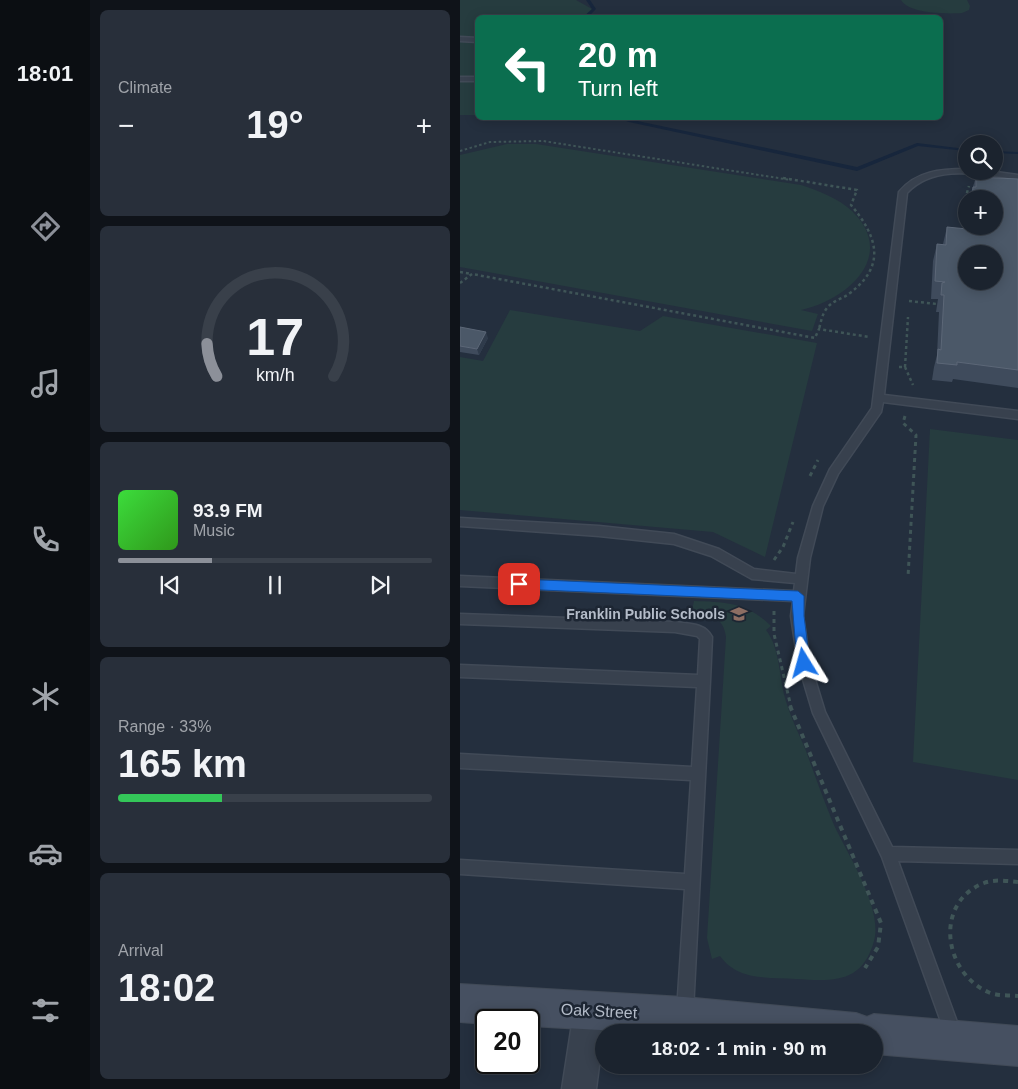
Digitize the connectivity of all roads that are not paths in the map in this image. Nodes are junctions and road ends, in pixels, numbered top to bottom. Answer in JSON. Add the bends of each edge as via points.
{"nodes":[{"id":1,"x":460,"y":39,"type":"edge"},
{"id":2,"x":475,"y":40,"type":"edge"},
{"id":3,"x":460,"y":79,"type":"edge"},
{"id":4,"x":475,"y":79,"type":"edge"},
{"id":5,"x":1018,"y":177,"type":"edge"},
{"id":6,"x":880,"y":398,"type":"junction"},
{"id":7,"x":1018,"y":415,"type":"edge"},
{"id":8,"x":460,"y":522,"type":"edge"},
{"id":9,"x":800,"y":579,"type":"junction"},
{"id":10,"x":460,"y":581,"type":"edge"},
{"id":11,"x":798,"y":596,"type":"junction"},
{"id":12,"x":460,"y":619,"type":"edge"},
{"id":13,"x":460,"y":671,"type":"edge"},
{"id":14,"x":704,"y":681,"type":"junction"},
{"id":15,"x":460,"y":761,"type":"edge"},
{"id":16,"x":698,"y":774,"type":"junction"},
{"id":17,"x":888,"y":854,"type":"junction"},
{"id":18,"x":1018,"y":857,"type":"edge"},
{"id":19,"x":460,"y":867,"type":"edge"},
{"id":20,"x":690,"y":882,"type":"junction"},
{"id":21,"x":460,"y":1004,"type":"edge"},
{"id":22,"x":590,"y":1011,"type":"junction"},
{"id":23,"x":684,"y":1016,"type":"junction"},
{"id":24,"x":770,"y":1024,"type":"edge"},
{"id":25,"x":883,"y":1035,"type":"edge"},
{"id":26,"x":956,"y":1042,"type":"junction"},
{"id":27,"x":1018,"y":1046,"type":"edge"},
{"id":28,"x":579,"y":1089,"type":"edge"}],
"edges":[{"from":1,"to":2,"type":"lane"},
{"from":3,"to":4,"type":"lane"},
{"from":5,"to":6,"type":"lane","via":[[948,172],[926,176],[907,186],[903,192]]},
{"from":6,"to":7,"type":"lane"},
{"from":6,"to":9,"type":"lane","via":[[870,422],[845,455],[825,490],[811,526]]},
{"from":8,"to":9,"type":"lane","via":[[674,539],[715,552],[752,574]]},
{"from":9,"to":11,"type":"lane"},
{"from":10,"to":11,"type":"lane"},
{"from":11,"to":17,"type":"lane","via":[[804,663],[812,692],[837,752]]},
{"from":12,"to":14,"type":"lane","via":[[674,627],[698,631],[707,640]]},
{"from":13,"to":14,"type":"lane"},
{"from":14,"to":16,"type":"lane"},
{"from":15,"to":16,"type":"lane"},
{"from":16,"to":20,"type":"lane"},
{"from":17,"to":18,"type":"lane"},
{"from":17,"to":26,"type":"lane"},
{"from":19,"to":20,"type":"lane"},
{"from":20,"to":23,"type":"lane"},
{"from":21,"to":22,"type":"main road","name":"Oak Street"},
{"from":22,"to":23,"type":"main road","name":"Oak Street"},
{"from":22,"to":28,"type":"street"},
{"from":23,"to":24,"type":"main road","name":"Oak Street"},
{"from":25,"to":26,"type":"main road"},
{"from":26,"to":27,"type":"main road"}]}
